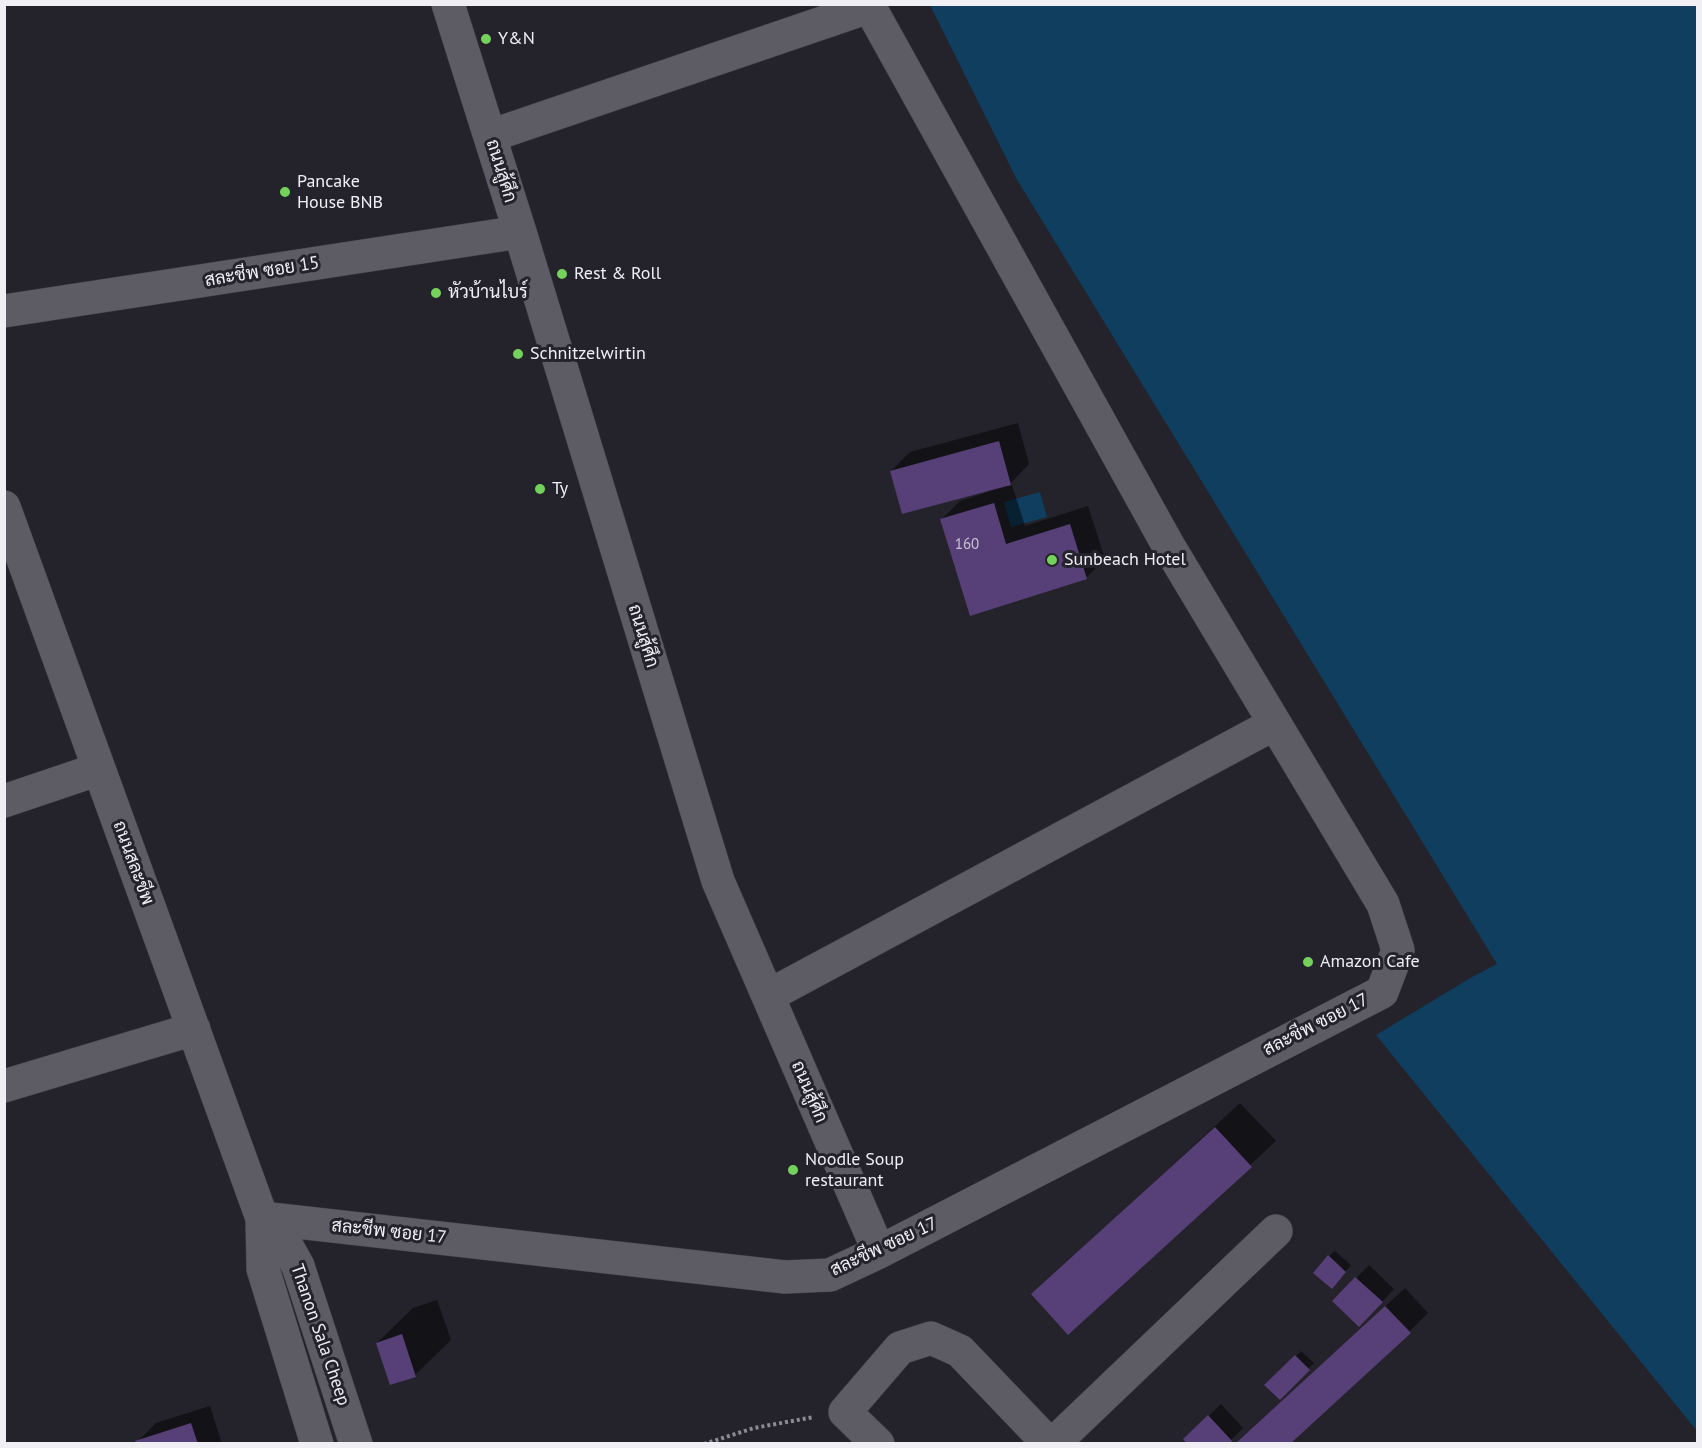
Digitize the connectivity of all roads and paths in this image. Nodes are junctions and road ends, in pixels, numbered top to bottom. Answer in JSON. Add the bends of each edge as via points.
{"nodes":[{"id":1,"x":448,"y":4,"type":"edge"},
{"id":2,"x":868,"y":6,"type":"edge"},
{"id":3,"x":490,"y":136,"type":"junction"},
{"id":4,"x":520,"y":232,"type":"junction"},
{"id":5,"x":4,"y":311,"type":"edge"},
{"id":6,"x":4,"y":507,"type":"edge"},
{"id":7,"x":1274,"y":724,"type":"junction"},
{"id":8,"x":99,"y":769,"type":"junction"},
{"id":9,"x":4,"y":801,"type":"edge"},
{"id":10,"x":768,"y":996,"type":"junction"},
{"id":11,"x":194,"y":1029,"type":"junction"},
{"id":12,"x":4,"y":1086,"type":"edge"},
{"id":13,"x":262,"y":1218,"type":"junction"},
{"id":14,"x":1276,"y":1231,"type":"dead end"},
{"id":15,"x":879,"y":1252,"type":"junction"},
{"id":16,"x":845,"y":1412,"type":"junction"},
{"id":17,"x":317,"y":1443,"type":"edge"},
{"id":18,"x":356,"y":1443,"type":"edge"},
{"id":19,"x":704,"y":1443,"type":"edge"},
{"id":20,"x":878,"y":1443,"type":"edge"},
{"id":21,"x":1051,"y":1443,"type":"edge"}],
"edges":[{"from":1,"to":3,"type":"street","name":"ถนนสู้ศึก"},
{"from":2,"to":3,"type":"street"},
{"from":2,"to":7,"type":"street","via":[[1162,535]]},
{"from":3,"to":4,"type":"street","name":"ถนนสู้ศึก"},
{"from":4,"to":5,"type":"street","name":"สละชีพ ซอย 15"},
{"from":4,"to":10,"type":"street","name":"ถนนสู้ศึก","via":[[718,881]]},
{"from":6,"to":8,"type":"street","name":"ถนนสละชีพ"},
{"from":7,"to":10,"type":"street"},
{"from":7,"to":15,"type":"street","name":"สละชีพ ซอย 17","via":[[1383,904],[1398,950],[1382,992]]},
{"from":8,"to":9,"type":"street"},
{"from":8,"to":11,"type":"street","name":"ถนนสละชีพ"},
{"from":10,"to":15,"type":"street","name":"ถนนสู้ศึก"},
{"from":11,"to":12,"type":"street"},
{"from":11,"to":13,"type":"street","name":"ถนนสละชีพ"},
{"from":13,"to":15,"type":"street","name":"สละชีพ ซอย 17","via":[[785,1277],[830,1275]]},
{"from":13,"to":17,"type":"street","name":"Thanon Sala Cheep","via":[[263,1269]]},
{"from":13,"to":18,"type":"street","name":"Thanon Sala Cheep","via":[[283,1239],[298,1266]]},
{"from":14,"to":21,"type":"street"},
{"from":16,"to":19,"type":"path","via":[[754,1428]]},
{"from":16,"to":20,"type":"street"},
{"from":16,"to":21,"type":"street","via":[[900,1348],[931,1338],[960,1351]]}]}
